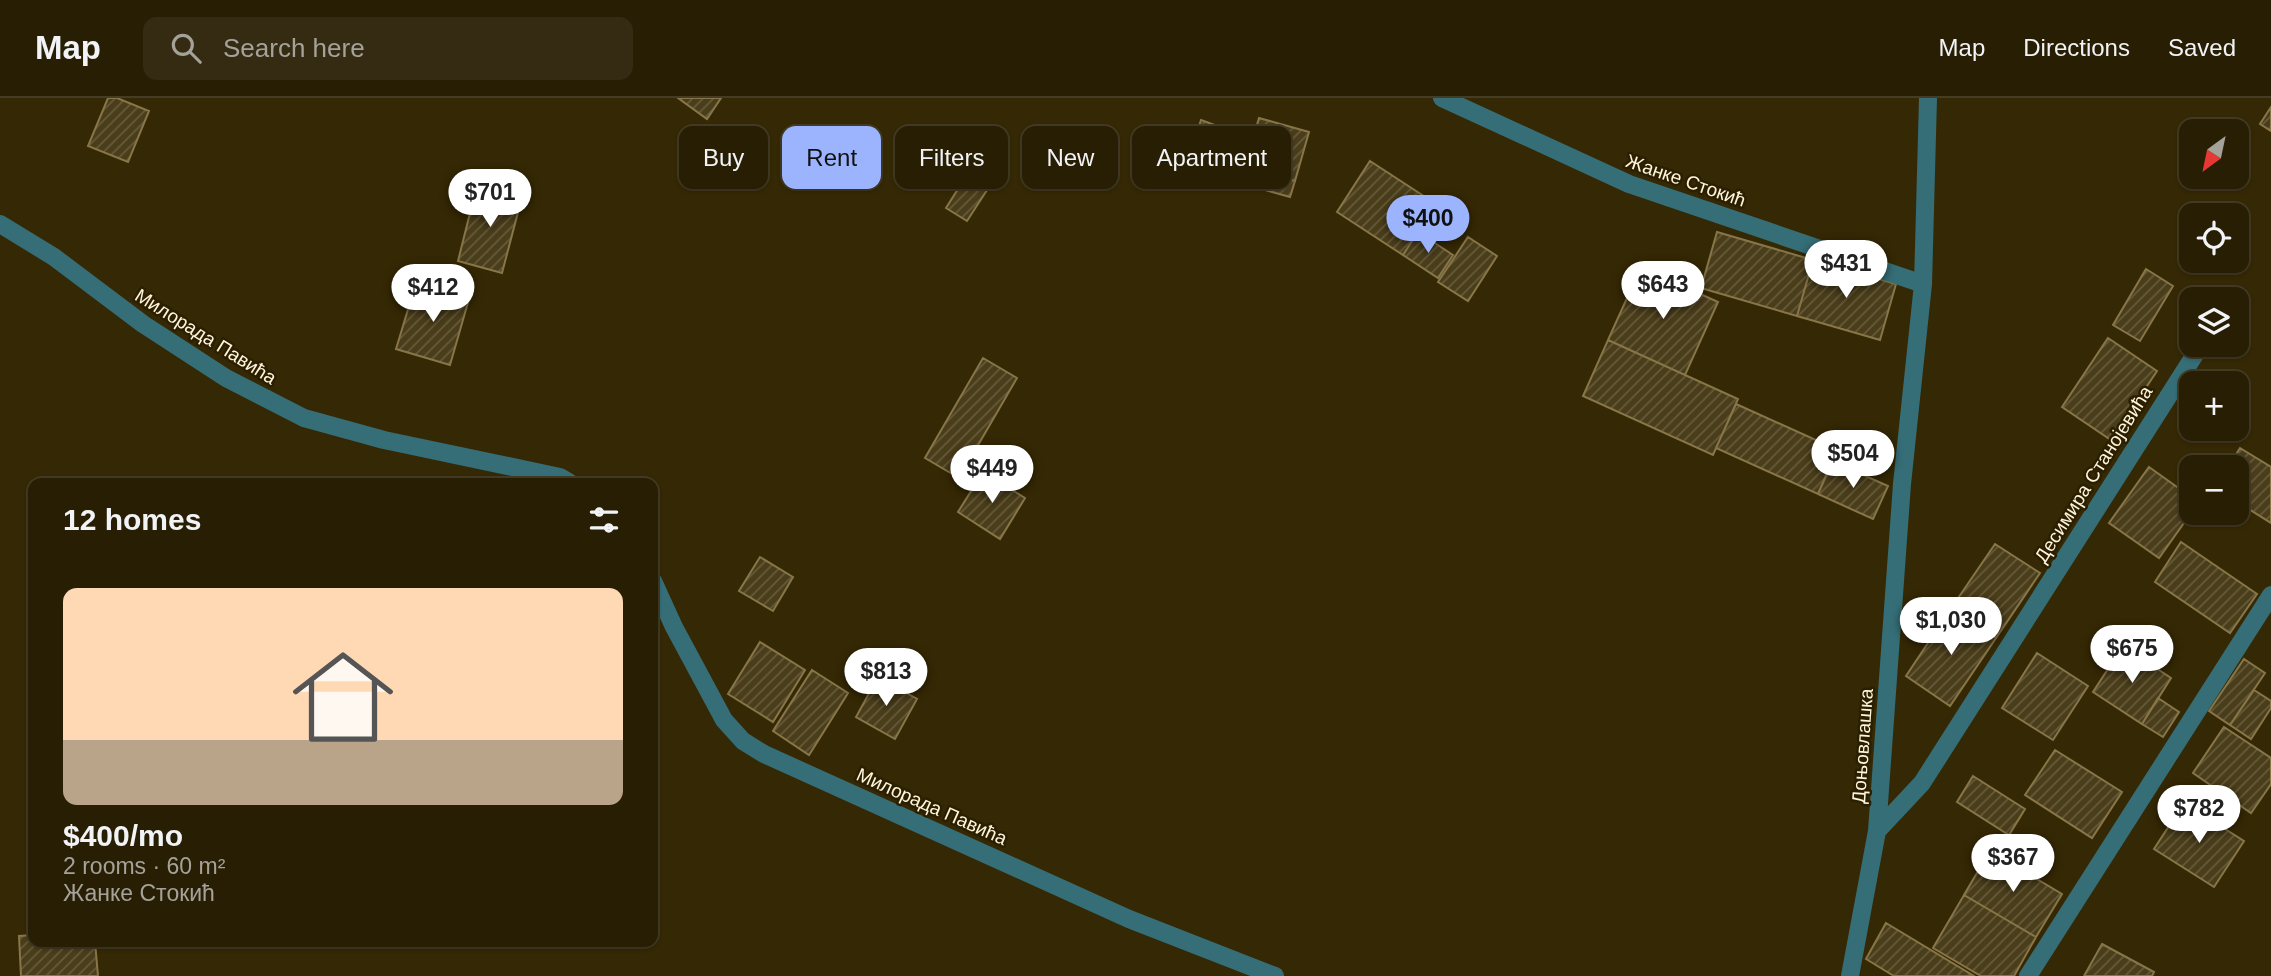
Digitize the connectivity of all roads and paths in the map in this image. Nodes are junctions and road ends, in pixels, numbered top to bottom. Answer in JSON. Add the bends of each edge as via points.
{"nodes":[{"id":1,"x":1442,"y":98,"type":"edge"},
{"id":2,"x":1928,"y":98,"type":"edge"},
{"id":3,"x":0,"y":224,"type":"edge"},
{"id":4,"x":1923,"y":284,"type":"junction"},
{"id":5,"x":2192,"y":357,"type":"edge"},
{"id":6,"x":562,"y":478,"type":"edge"},
{"id":7,"x":658,"y":592,"type":"edge"},
{"id":8,"x":2271,"y":596,"type":"edge"},
{"id":9,"x":1877,"y":831,"type":"junction"},
{"id":10,"x":1275,"y":976,"type":"edge"},
{"id":11,"x":1850,"y":976,"type":"edge"},
{"id":12,"x":2028,"y":976,"type":"edge"}],
"edges":[{"from":1,"to":4,"type":"street","name":"Жанке Стокић","via":[[1629,184]]},
{"from":2,"to":4,"type":"street","name":"Доњовлашка"},
{"from":3,"to":6,"type":"street","name":"Милорада Павића","via":[[226,378],[304,418]]},
{"from":4,"to":9,"type":"street","name":"Доњовлашка","via":[[1902,484]]},
{"from":5,"to":9,"type":"street","name":"Десимира Станојевића","via":[[1922,783]]},
{"from":7,"to":10,"type":"street","name":"Милорада Павића","via":[[724,720],[743,741],[1129,919]]},
{"from":8,"to":12,"type":"street"},
{"from":9,"to":11,"type":"street","name":"Доњовлашка"}]}
